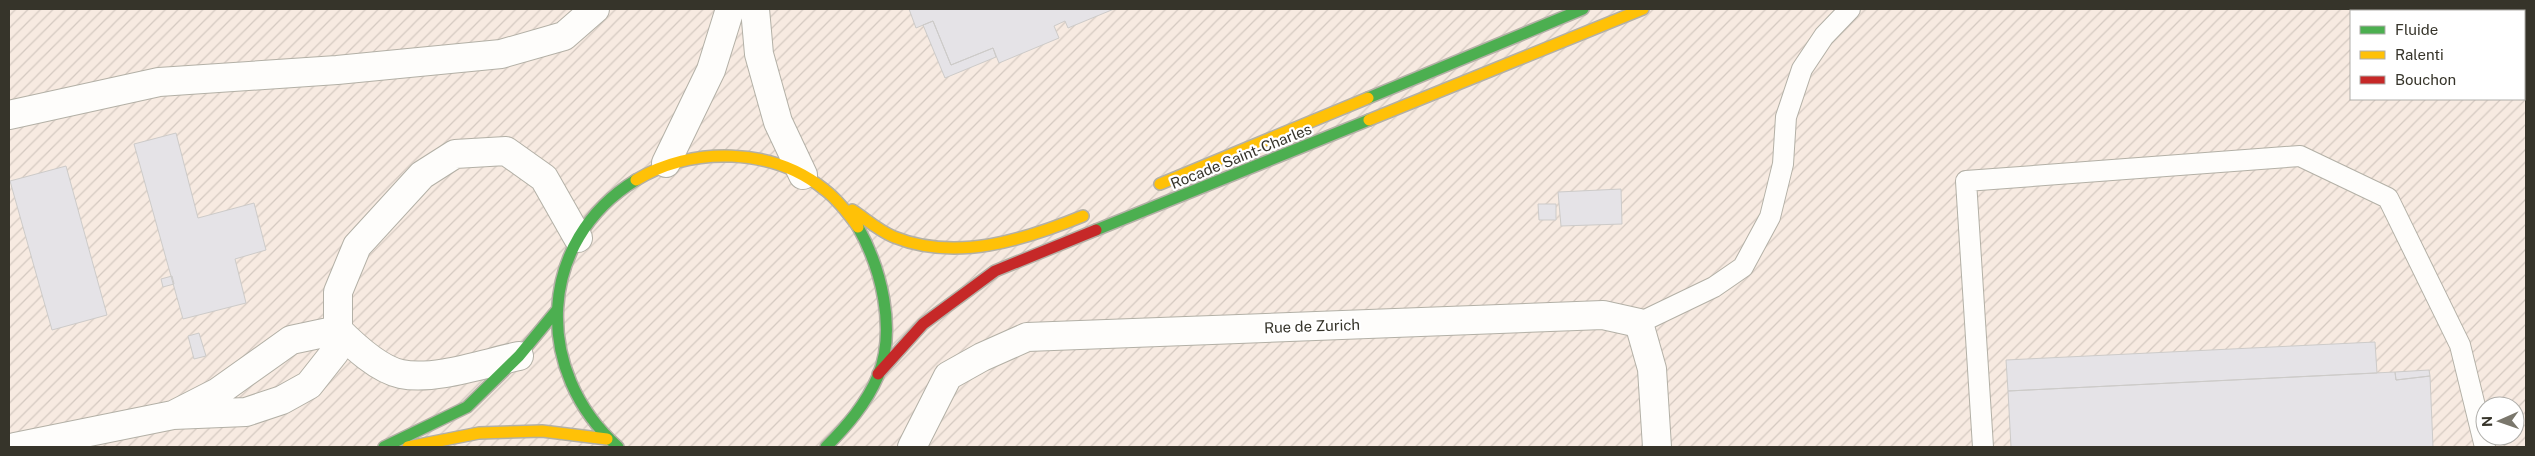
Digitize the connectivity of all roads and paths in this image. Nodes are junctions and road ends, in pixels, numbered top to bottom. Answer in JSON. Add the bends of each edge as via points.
{"nodes":[{"id":1,"x":595,"y":9,"type":"edge"},
{"id":2,"x":730,"y":9,"type":"edge"},
{"id":3,"x":754,"y":9,"type":"edge"},
{"id":4,"x":1583,"y":9,"type":"edge"},
{"id":5,"x":1643,"y":9,"type":"edge"},
{"id":6,"x":1850,"y":9,"type":"edge"},
{"id":7,"x":9,"y":115,"type":"edge"},
{"id":8,"x":666,"y":163,"type":"junction"},
{"id":9,"x":803,"y":175,"type":"junction"},
{"id":10,"x":1145,"y":190,"type":"dead end"},
{"id":11,"x":836,"y":199,"type":"junction"},
{"id":12,"x":1091,"y":213,"type":"dead end"},
{"id":13,"x":578,"y":238,"type":"junction"},
{"id":14,"x":557,"y":310,"type":"junction"},
{"id":15,"x":1639,"y":323,"type":"junction"},
{"id":16,"x":338,"y":330,"type":"junction"},
{"id":17,"x":519,"y":356,"type":"junction"},
{"id":18,"x":878,"y":374,"type":"junction"},
{"id":19,"x":172,"y":415,"type":"junction"},
{"id":20,"x":607,"y":439,"type":"junction"},
{"id":21,"x":14,"y":447,"type":"edge"},
{"id":22,"x":384,"y":447,"type":"edge"},
{"id":23,"x":408,"y":447,"type":"edge"},
{"id":24,"x":618,"y":447,"type":"edge"},
{"id":25,"x":826,"y":447,"type":"edge"},
{"id":26,"x":912,"y":447,"type":"edge"},
{"id":27,"x":1657,"y":447,"type":"edge"},
{"id":28,"x":1983,"y":447,"type":"edge"},
{"id":29,"x":2485,"y":447,"type":"edge"}],
"edges":[{"from":1,"to":7,"type":"street","via":[[564,36],[501,54],[337,70],[159,82]]},
{"from":2,"to":8,"type":"street","via":[[712,70]]},
{"from":3,"to":9,"type":"street","via":[[759,54],[778,122]]},
{"from":4,"to":10,"type":"main road","name":"Rocade Saint-Charles"},
{"from":5,"to":18,"type":"main road","name":"Rocade Saint-Charles","via":[[996,271],[923,324]]},
{"from":6,"to":15,"type":"lane","via":[[1824,36],[1802,69],[1786,117],[1783,164],[1770,218],[1743,267],[1714,287]]},
{"from":8,"to":9,"type":"main road","via":[[712,154],[750,157]]},
{"from":8,"to":13,"type":"main road","via":[[631,181],[601,206]]},
{"from":9,"to":11,"type":"main road"},
{"from":11,"to":12,"type":"main road","via":[[894,237],[939,248],[989,245]]},
{"from":11,"to":18,"type":"main road","via":[[865,237],[882,281],[887,328]]},
{"from":13,"to":14,"type":"main road","via":[[563,272]]},
{"from":13,"to":16,"type":"street","via":[[544,178],[506,151],[455,154],[422,175],[357,246],[338,292]]},
{"from":14,"to":17,"type":"main road"},
{"from":14,"to":20,"type":"main road","via":[[561,357],[578,401]]},
{"from":15,"to":26,"type":"street","name":"Rue de Zurich","via":[[1604,315],[1027,336],[948,376]]},
{"from":15,"to":27,"type":"street","via":[[1652,369]]},
{"from":16,"to":17,"type":"street","via":[[362,354],[400,374],[434,374]]},
{"from":16,"to":19,"type":"street","via":[[291,340],[218,392]]},
{"from":16,"to":19,"type":"street","via":[[335,352],[309,385],[282,400],[246,412]]},
{"from":17,"to":22,"type":"main road","via":[[467,406]]},
{"from":18,"to":25,"type":"main road","via":[[854,419]]},
{"from":19,"to":21,"type":"street"},
{"from":20,"to":23,"type":"main road","via":[[542,431],[488,433]]},
{"from":20,"to":24,"type":"main road"},
{"from":28,"to":29,"type":"lane","via":[[1966,181],[2300,156],[2388,198],[2460,345]]}]}
